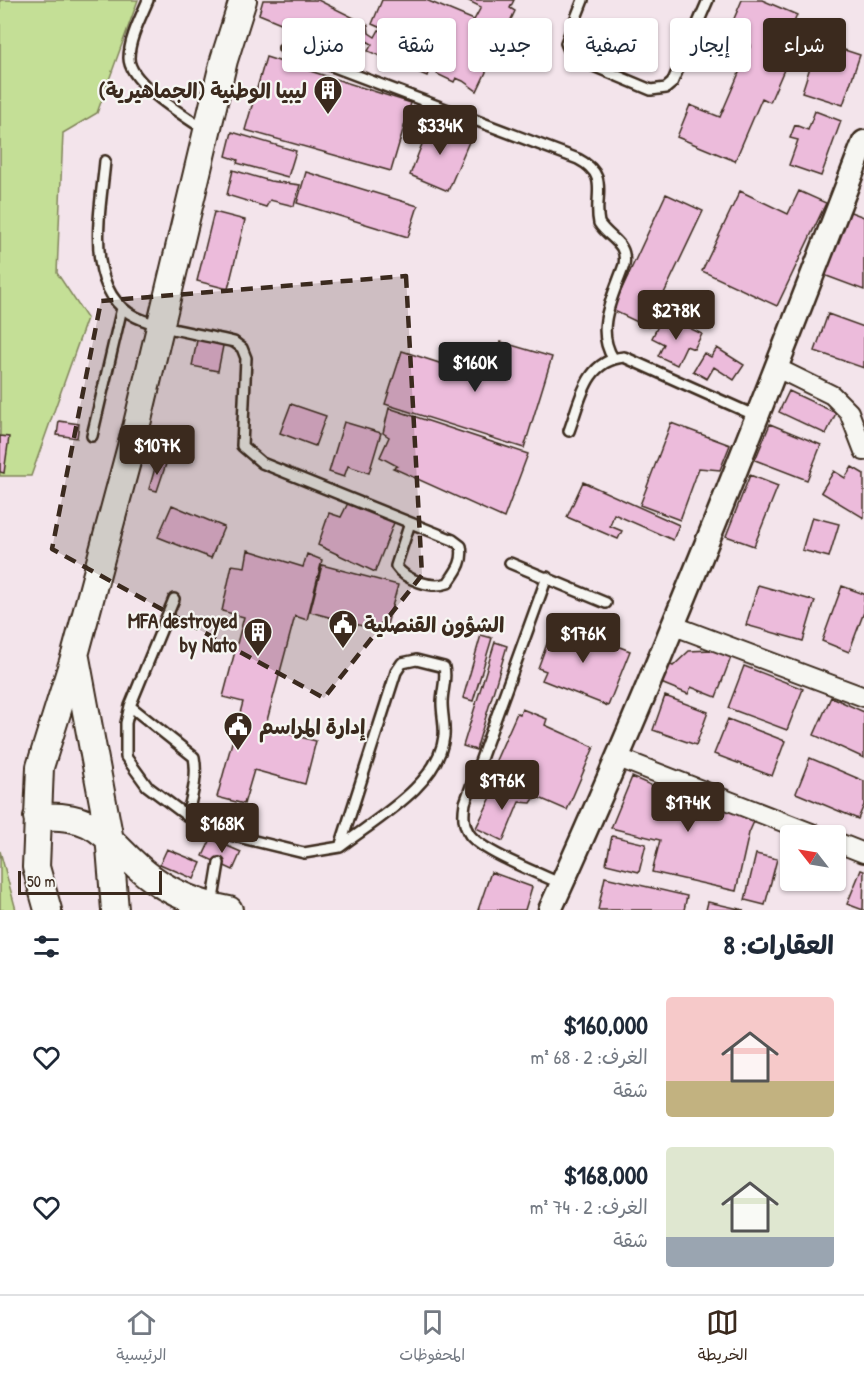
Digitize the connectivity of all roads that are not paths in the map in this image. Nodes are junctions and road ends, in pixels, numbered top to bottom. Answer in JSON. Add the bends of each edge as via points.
{"nodes":[{"id":1,"x":148,"y":0,"type":"edge"},
{"id":2,"x":243,"y":0,"type":"edge"},
{"id":3,"x":583,"y":0,"type":"edge"},
{"id":4,"x":708,"y":0,"type":"edge"},
{"id":5,"x":348,"y":72,"type":"edge"},
{"id":6,"x":207,"y":132,"type":"junction"},
{"id":7,"x":864,"y":142,"type":"edge"},
{"id":8,"x":105,"y":161,"type":"dead end"},
{"id":9,"x":122,"y":308,"type":"junction"},
{"id":10,"x":161,"y":324,"type":"junction"},
{"id":11,"x":613,"y":358,"type":"junction"},
{"id":12,"x":777,"y":369,"type":"junction"},
{"id":13,"x":758,"y":417,"type":"junction"},
{"id":14,"x":569,"y":431,"type":"dead end"},
{"id":15,"x":92,"y":436,"type":"dead end"},
{"id":16,"x":864,"y":451,"type":"edge"},
{"id":17,"x":410,"y":523,"type":"junction"},
{"id":18,"x":510,"y":563,"type":"dead end"},
{"id":19,"x":547,"y":577,"type":"junction"},
{"id":20,"x":174,"y":599,"type":"dead end"},
{"id":21,"x":606,"y":603,"type":"dead end"},
{"id":22,"x":672,"y":625,"type":"junction"},
{"id":23,"x":75,"y":655,"type":"junction"},
{"id":24,"x":864,"y":697,"type":"edge"},
{"id":25,"x":130,"y":706,"type":"junction"},
{"id":26,"x":619,"y":758,"type":"junction"},
{"id":27,"x":187,"y":816,"type":"junction"},
{"id":28,"x":37,"y":817,"type":"junction"},
{"id":29,"x":791,"y":825,"type":"edge"},
{"id":30,"x":109,"y":835,"type":"junction"},
{"id":31,"x":230,"y":835,"type":"junction"},
{"id":32,"x":225,"y":845,"type":"dead end"},
{"id":33,"x":846,"y":846,"type":"edge"},
{"id":34,"x":340,"y":847,"type":"junction"},
{"id":35,"x":864,"y":853,"type":"edge"},
{"id":36,"x":219,"y":863,"type":"dead end"},
{"id":37,"x":562,"y":884,"type":"junction"},
{"id":38,"x":217,"y":909,"type":"edge"},
{"id":39,"x":48,"y":910,"type":"edge"},
{"id":40,"x":115,"y":910,"type":"edge"},
{"id":41,"x":550,"y":910,"type":"edge"}],
"edges":[{"from":1,"to":6,"type":"lane","via":[[130,50],[131,69],[168,104]]},
{"from":2,"to":6,"type":"main road"},
{"from":3,"to":4,"type":"lane","via":[[566,43],[572,57],[651,90],[672,83]]},
{"from":5,"to":11,"type":"lane","via":[[578,159],[590,168],[600,188],[599,223],[621,244],[625,254],[603,330]]},
{"from":6,"to":10,"type":"main road"},
{"from":7,"to":12,"type":"street"},
{"from":8,"to":9,"type":"lane","via":[[98,251],[109,288]]},
{"from":9,"to":10,"type":"lane"},
{"from":9,"to":15,"type":"lane"},
{"from":10,"to":17,"type":"lane","via":[[234,342],[242,348],[246,358],[242,446],[248,454]]},
{"from":10,"to":23,"type":"main road"},
{"from":11,"to":13,"type":"lane","via":[[636,360]]},
{"from":11,"to":14,"type":"lane","via":[[593,371]]},
{"from":12,"to":13,"type":"street"},
{"from":12,"to":16,"type":"street","via":[[832,395],[844,406]]},
{"from":13,"to":22,"type":"street"},
{"from":17,"to":17,"type":"lane","via":[[396,566],[401,574],[431,585],[448,583],[461,563],[461,546]]},
{"from":18,"to":19,"type":"lane"},
{"from":19,"to":21,"type":"lane"},
{"from":19,"to":37,"type":"lane","via":[[465,803],[464,820],[470,835],[483,846]]},
{"from":20,"to":25,"type":"lane"},
{"from":22,"to":24,"type":"street"},
{"from":22,"to":26,"type":"street"},
{"from":23,"to":28,"type":"main road","via":[[40,767]]},
{"from":23,"to":30,"type":"main road"},
{"from":25,"to":27,"type":"lane","via":[[126,757],[147,786]]},
{"from":25,"to":27,"type":"lane","via":[[194,757],[194,789]]},
{"from":26,"to":29,"type":"street"},
{"from":26,"to":37,"type":"street"},
{"from":27,"to":31,"type":"lane"},
{"from":28,"to":30,"type":"main road","via":[[75,818]]},
{"from":28,"to":39,"type":"main road","via":[[36,867]]},
{"from":30,"to":38,"type":"main road","via":[[153,880]]},
{"from":30,"to":40,"type":"main road"},
{"from":31,"to":32,"type":"lane"},
{"from":31,"to":34,"type":"lane","via":[[304,853]]},
{"from":33,"to":35,"type":"street"},
{"from":34,"to":34,"type":"lane","via":[[422,784],[439,756],[444,735],[444,667],[416,660],[402,663],[396,672]]},
{"from":36,"to":38,"type":"lane"},
{"from":37,"to":41,"type":"street"}]}
